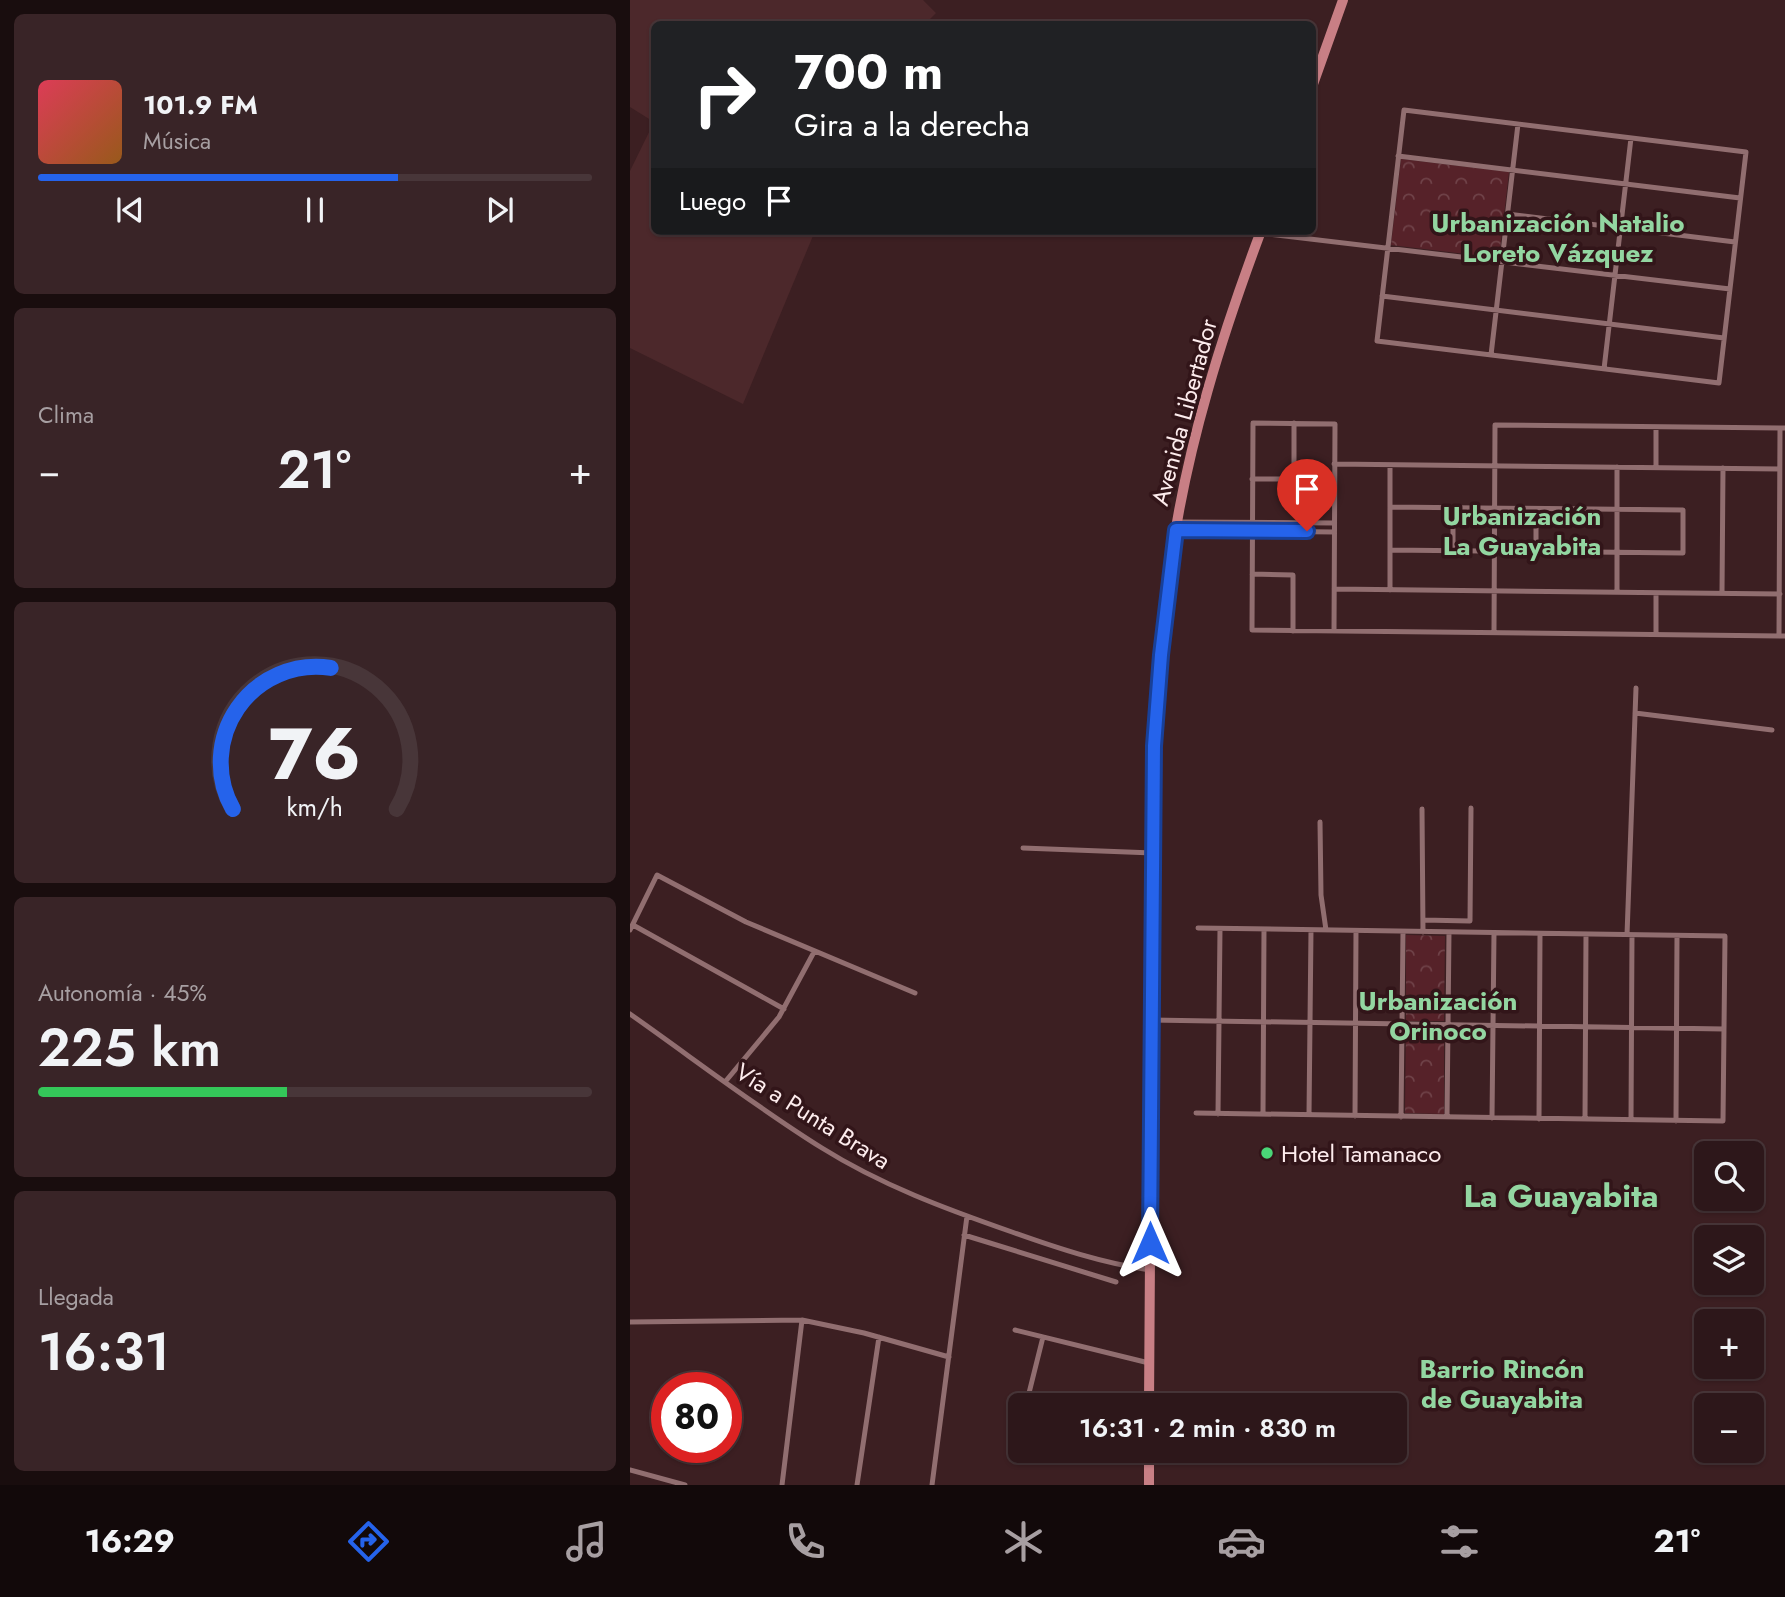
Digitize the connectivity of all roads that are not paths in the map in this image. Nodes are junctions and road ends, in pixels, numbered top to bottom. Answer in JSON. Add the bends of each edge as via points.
{"nodes":[{"id":1,"x":1343,"y":0,"type":"edge"},
{"id":2,"x":1316,"y":76,"type":"edge"},
{"id":3,"x":1518,"y":124,"type":"junction"},
{"id":4,"x":1631,"y":138,"type":"junction"},
{"id":5,"x":1398,"y":156,"type":"junction"},
{"id":6,"x":1512,"y":170,"type":"junction"},
{"id":7,"x":1626,"y":184,"type":"junction"},
{"id":8,"x":1740,"y":198,"type":"junction"},
{"id":9,"x":1507,"y":214,"type":"junction"},
{"id":10,"x":1620,"y":228,"type":"junction"},
{"id":11,"x":1259,"y":235,"type":"edge"},
{"id":12,"x":1286,"y":235,"type":"edge"},
{"id":13,"x":1735,"y":242,"type":"junction"},
{"id":14,"x":1388,"y":247,"type":"junction"},
{"id":15,"x":1502,"y":261,"type":"junction"},
{"id":16,"x":1615,"y":275,"type":"junction"},
{"id":17,"x":1730,"y":289,"type":"junction"},
{"id":18,"x":1382,"y":296,"type":"junction"},
{"id":19,"x":1496,"y":310,"type":"junction"},
{"id":20,"x":1609,"y":324,"type":"junction"},
{"id":21,"x":1724,"y":338,"type":"junction"},
{"id":22,"x":1491,"y":355,"type":"junction"},
{"id":23,"x":1604,"y":369,"type":"junction"},
{"id":24,"x":1294,"y":423,"type":"junction"},
{"id":25,"x":1656,"y":427,"type":"junction"},
{"id":26,"x":1783,"y":428,"type":"edge"},
{"id":27,"x":1334,"y":464,"type":"junction"},
{"id":28,"x":1390,"y":465,"type":"junction"},
{"id":29,"x":1494,"y":466,"type":"junction"},
{"id":30,"x":1617,"y":467,"type":"junction"},
{"id":31,"x":1656,"y":467,"type":"junction"},
{"id":32,"x":1723,"y":468,"type":"junction"},
{"id":33,"x":1780,"y":468,"type":"junction"},
{"id":34,"x":1252,"y":479,"type":"junction"},
{"id":35,"x":1390,"y":507,"type":"junction"},
{"id":36,"x":1453,"y":508,"type":"junction"},
{"id":37,"x":1494,"y":508,"type":"junction"},
{"id":38,"x":1536,"y":509,"type":"junction"},
{"id":39,"x":1617,"y":509,"type":"junction"},
{"id":40,"x":1252,"y":522,"type":"junction"},
{"id":41,"x":1334,"y":523,"type":"junction"},
{"id":42,"x":1177,"y":526,"type":"junction"},
{"id":43,"x":1782,"y":529,"type":"edge"},
{"id":44,"x":1252,"y":531,"type":"junction"},
{"id":45,"x":1334,"y":532,"type":"junction"},
{"id":46,"x":1390,"y":550,"type":"junction"},
{"id":47,"x":1453,"y":550,"type":"junction"},
{"id":48,"x":1494,"y":551,"type":"junction"},
{"id":49,"x":1536,"y":551,"type":"junction"},
{"id":50,"x":1617,"y":552,"type":"junction"},
{"id":51,"x":1252,"y":574,"type":"junction"},
{"id":52,"x":1334,"y":589,"type":"junction"},
{"id":53,"x":1390,"y":590,"type":"junction"},
{"id":54,"x":1494,"y":591,"type":"junction"},
{"id":55,"x":1617,"y":592,"type":"junction"},
{"id":56,"x":1656,"y":593,"type":"junction"},
{"id":57,"x":1722,"y":593,"type":"junction"},
{"id":58,"x":1780,"y":594,"type":"junction"},
{"id":59,"x":1293,"y":631,"type":"junction"},
{"id":60,"x":1334,"y":631,"type":"junction"},
{"id":61,"x":1494,"y":633,"type":"junction"},
{"id":62,"x":1656,"y":634,"type":"junction"},
{"id":63,"x":1782,"y":636,"type":"edge"},
{"id":64,"x":1636,"y":688,"type":"dead end"},
{"id":65,"x":1635,"y":713,"type":"junction"},
{"id":66,"x":1773,"y":730,"type":"dead end"},
{"id":67,"x":1471,"y":808,"type":"dead end"},
{"id":68,"x":1422,"y":809,"type":"dead end"},
{"id":69,"x":1320,"y":822,"type":"dead end"},
{"id":70,"x":1023,"y":848,"type":"dead end"},
{"id":71,"x":1153,"y":853,"type":"junction"},
{"id":72,"x":1423,"y":920,"type":"junction"},
{"id":73,"x":631,"y":928,"type":"edge"},
{"id":74,"x":1198,"y":928,"type":"dead end"},
{"id":75,"x":1220,"y":929,"type":"junction"},
{"id":76,"x":1264,"y":929,"type":"junction"},
{"id":77,"x":1311,"y":930,"type":"junction"},
{"id":78,"x":1326,"y":930,"type":"junction"},
{"id":79,"x":1356,"y":931,"type":"junction"},
{"id":80,"x":1403,"y":932,"type":"junction"},
{"id":81,"x":1423,"y":932,"type":"junction"},
{"id":82,"x":1449,"y":932,"type":"junction"},
{"id":83,"x":1494,"y":933,"type":"junction"},
{"id":84,"x":1540,"y":933,"type":"junction"},
{"id":85,"x":1586,"y":934,"type":"junction"},
{"id":86,"x":1629,"y":935,"type":"junction"},
{"id":87,"x":1677,"y":936,"type":"junction"},
{"id":88,"x":814,"y":952,"type":"junction"},
{"id":89,"x":915,"y":993,"type":"dead end"},
{"id":90,"x":784,"y":1009,"type":"junction"},
{"id":91,"x":630,"y":1014,"type":"edge"},
{"id":92,"x":1152,"y":1020,"type":"junction"},
{"id":93,"x":1219,"y":1021,"type":"junction"},
{"id":94,"x":1264,"y":1022,"type":"junction"},
{"id":95,"x":1310,"y":1023,"type":"junction"},
{"id":96,"x":1355,"y":1023,"type":"junction"},
{"id":97,"x":1402,"y":1024,"type":"junction"},
{"id":98,"x":1448,"y":1025,"type":"junction"},
{"id":99,"x":1493,"y":1026,"type":"junction"},
{"id":100,"x":1539,"y":1026,"type":"junction"},
{"id":101,"x":1586,"y":1027,"type":"junction"},
{"id":102,"x":1632,"y":1027,"type":"junction"},
{"id":103,"x":1676,"y":1028,"type":"junction"},
{"id":104,"x":1724,"y":1029,"type":"junction"},
{"id":105,"x":725,"y":1082,"type":"junction"},
{"id":106,"x":1196,"y":1114,"type":"dead end"},
{"id":107,"x":1218,"y":1114,"type":"junction"},
{"id":108,"x":1263,"y":1114,"type":"junction"},
{"id":109,"x":1309,"y":1115,"type":"junction"},
{"id":110,"x":1354,"y":1116,"type":"junction"},
{"id":111,"x":1401,"y":1116,"type":"junction"},
{"id":112,"x":1447,"y":1117,"type":"junction"},
{"id":113,"x":1492,"y":1118,"type":"junction"},
{"id":114,"x":1539,"y":1119,"type":"junction"},
{"id":115,"x":1585,"y":1119,"type":"junction"},
{"id":116,"x":1631,"y":1120,"type":"junction"},
{"id":117,"x":1676,"y":1121,"type":"junction"},
{"id":118,"x":967,"y":1216,"type":"junction"},
{"id":119,"x":964,"y":1235,"type":"junction"},
{"id":120,"x":1150,"y":1270,"type":"junction"},
{"id":121,"x":1116,"y":1282,"type":"dead end"},
{"id":122,"x":802,"y":1320,"type":"junction"},
{"id":123,"x":630,"y":1322,"type":"edge"},
{"id":124,"x":1015,"y":1330,"type":"dead end"},
{"id":125,"x":879,"y":1337,"type":"junction"},
{"id":126,"x":1043,"y":1337,"type":"junction"},
{"id":127,"x":949,"y":1357,"type":"junction"},
{"id":128,"x":1149,"y":1363,"type":"junction"},
{"id":129,"x":1029,"y":1393,"type":"dead end"},
{"id":130,"x":1149,"y":1393,"type":"edge"},
{"id":131,"x":1149,"y":1463,"type":"edge"},
{"id":132,"x":630,"y":1470,"type":"edge"},
{"id":133,"x":685,"y":1485,"type":"edge"},
{"id":134,"x":782,"y":1485,"type":"edge"},
{"id":135,"x":857,"y":1485,"type":"edge"},
{"id":136,"x":932,"y":1485,"type":"edge"},
{"id":137,"x":1149,"y":1485,"type":"edge"}],
"edges":[{"from":1,"to":2,"type":"highway"},
{"from":3,"to":4,"type":"street"},
{"from":3,"to":5,"type":"street","via":[[1404,110]]},
{"from":3,"to":6,"type":"street"},
{"from":4,"to":7,"type":"street"},
{"from":4,"to":8,"type":"street","via":[[1746,152]]},
{"from":5,"to":6,"type":"street"},
{"from":5,"to":14,"type":"street"},
{"from":6,"to":7,"type":"street"},
{"from":6,"to":9,"type":"street"},
{"from":7,"to":8,"type":"street"},
{"from":7,"to":10,"type":"street"},
{"from":8,"to":13,"type":"street"},
{"from":9,"to":10,"type":"street"},
{"from":9,"to":15,"type":"street"},
{"from":10,"to":13,"type":"street"},
{"from":10,"to":16,"type":"street"},
{"from":11,"to":42,"type":"highway","name":"Avenida Libertador","via":[[1214,369]]},
{"from":12,"to":14,"type":"street"},
{"from":13,"to":17,"type":"street"},
{"from":14,"to":15,"type":"street"},
{"from":14,"to":18,"type":"street"},
{"from":15,"to":16,"type":"street"},
{"from":15,"to":19,"type":"street"},
{"from":16,"to":17,"type":"street"},
{"from":16,"to":20,"type":"street"},
{"from":17,"to":21,"type":"street"},
{"from":18,"to":19,"type":"street"},
{"from":18,"to":22,"type":"street","via":[[1377,341]]},
{"from":19,"to":20,"type":"street"},
{"from":19,"to":22,"type":"street"},
{"from":20,"to":21,"type":"street"},
{"from":20,"to":23,"type":"street"},
{"from":21,"to":23,"type":"street","via":[[1719,383]]},
{"from":22,"to":23,"type":"street"},
{"from":24,"to":27,"type":"street","via":[[1335,424]]},
{"from":24,"to":34,"type":"street","via":[[1253,423]]},
{"from":24,"to":34,"type":"street","via":[[1294,479]]},
{"from":25,"to":26,"type":"street"},
{"from":25,"to":29,"type":"street","via":[[1495,425]]},
{"from":25,"to":31,"type":"street"},
{"from":26,"to":33,"type":"street"},
{"from":27,"to":28,"type":"street"},
{"from":27,"to":41,"type":"street"},
{"from":28,"to":29,"type":"street"},
{"from":28,"to":35,"type":"street"},
{"from":29,"to":30,"type":"street"},
{"from":29,"to":37,"type":"street"},
{"from":30,"to":31,"type":"street"},
{"from":30,"to":39,"type":"street"},
{"from":31,"to":32,"type":"street"},
{"from":32,"to":33,"type":"street"},
{"from":32,"to":57,"type":"street"},
{"from":33,"to":43,"type":"street"},
{"from":34,"to":40,"type":"street"},
{"from":35,"to":36,"type":"street"},
{"from":35,"to":46,"type":"street"},
{"from":36,"to":37,"type":"street"},
{"from":36,"to":47,"type":"street"},
{"from":37,"to":38,"type":"street"},
{"from":37,"to":48,"type":"street"},
{"from":38,"to":39,"type":"street"},
{"from":38,"to":49,"type":"street"},
{"from":39,"to":50,"type":"street"},
{"from":39,"to":50,"type":"street","via":[[1683,510],[1683,553]]},
{"from":40,"to":41,"type":"street"},
{"from":40,"to":42,"type":"street"},
{"from":40,"to":44,"type":"street"},
{"from":41,"to":45,"type":"street"},
{"from":42,"to":44,"type":"street"},
{"from":42,"to":71,"type":"highway","name":"Avenida Libertador","via":[[1154,746]]},
{"from":43,"to":58,"type":"street"},
{"from":44,"to":45,"type":"street"},
{"from":44,"to":51,"type":"street"},
{"from":45,"to":52,"type":"street"},
{"from":46,"to":47,"type":"street"},
{"from":46,"to":53,"type":"street"},
{"from":47,"to":48,"type":"street"},
{"from":48,"to":49,"type":"street"},
{"from":48,"to":54,"type":"street"},
{"from":49,"to":50,"type":"street"},
{"from":50,"to":55,"type":"street"},
{"from":51,"to":59,"type":"street","via":[[1293,575]]},
{"from":51,"to":59,"type":"street","via":[[1252,630]]},
{"from":52,"to":53,"type":"street"},
{"from":52,"to":60,"type":"street"},
{"from":53,"to":54,"type":"street"},
{"from":54,"to":55,"type":"street"},
{"from":54,"to":61,"type":"street"},
{"from":55,"to":56,"type":"street"},
{"from":56,"to":57,"type":"street"},
{"from":56,"to":62,"type":"street"},
{"from":57,"to":58,"type":"street"},
{"from":58,"to":63,"type":"street"},
{"from":59,"to":60,"type":"street"},
{"from":60,"to":61,"type":"street"},
{"from":61,"to":62,"type":"street"},
{"from":62,"to":63,"type":"street"},
{"from":64,"to":65,"type":"street"},
{"from":65,"to":66,"type":"street"},
{"from":65,"to":86,"type":"street"},
{"from":67,"to":72,"type":"street","via":[[1470,921]]},
{"from":68,"to":72,"type":"street"},
{"from":69,"to":78,"type":"street"},
{"from":70,"to":71,"type":"street"},
{"from":71,"to":92,"type":"highway","name":"Avenida Libertador"},
{"from":72,"to":81,"type":"street"},
{"from":73,"to":88,"type":"street","via":[[657,875],[722,911]]},
{"from":73,"to":90,"type":"street"},
{"from":74,"to":75,"type":"street"},
{"from":75,"to":76,"type":"street"},
{"from":75,"to":93,"type":"street"},
{"from":76,"to":77,"type":"street"},
{"from":76,"to":94,"type":"street"},
{"from":77,"to":78,"type":"street"},
{"from":77,"to":95,"type":"street"},
{"from":78,"to":79,"type":"street"},
{"from":79,"to":80,"type":"street"},
{"from":79,"to":96,"type":"street"},
{"from":80,"to":81,"type":"street"},
{"from":80,"to":97,"type":"street"},
{"from":81,"to":82,"type":"street"},
{"from":82,"to":83,"type":"street"},
{"from":82,"to":98,"type":"street"},
{"from":83,"to":84,"type":"street"},
{"from":83,"to":99,"type":"street"},
{"from":84,"to":85,"type":"street"},
{"from":84,"to":100,"type":"street"},
{"from":85,"to":86,"type":"street"},
{"from":85,"to":101,"type":"street"},
{"from":86,"to":87,"type":"street"},
{"from":86,"to":102,"type":"street"},
{"from":87,"to":103,"type":"street"},
{"from":87,"to":104,"type":"street","via":[[1725,936]]},
{"from":88,"to":89,"type":"street"},
{"from":88,"to":90,"type":"street"},
{"from":90,"to":105,"type":"street"},
{"from":91,"to":105,"type":"street","name":"Vía a Punta Brava"},
{"from":92,"to":93,"type":"street"},
{"from":92,"to":120,"type":"highway","name":"Avenida Libertador"},
{"from":93,"to":94,"type":"street"},
{"from":93,"to":107,"type":"street"},
{"from":94,"to":95,"type":"street"},
{"from":94,"to":108,"type":"street"},
{"from":95,"to":96,"type":"street"},
{"from":95,"to":109,"type":"street"},
{"from":96,"to":97,"type":"street"},
{"from":96,"to":110,"type":"street"},
{"from":97,"to":98,"type":"street"},
{"from":97,"to":111,"type":"street"},
{"from":98,"to":99,"type":"street"},
{"from":98,"to":112,"type":"street"},
{"from":99,"to":100,"type":"street"},
{"from":99,"to":113,"type":"street"},
{"from":100,"to":101,"type":"street"},
{"from":100,"to":114,"type":"street"},
{"from":101,"to":102,"type":"street"},
{"from":101,"to":115,"type":"street"},
{"from":102,"to":103,"type":"street"},
{"from":102,"to":116,"type":"street"},
{"from":103,"to":104,"type":"street"},
{"from":103,"to":117,"type":"street"},
{"from":104,"to":117,"type":"street","via":[[1723,1121]]},
{"from":105,"to":118,"type":"street","name":"Vía a Punta Brava","via":[[851,1164]]},
{"from":106,"to":107,"type":"street"},
{"from":107,"to":108,"type":"street"},
{"from":108,"to":109,"type":"street"},
{"from":109,"to":110,"type":"street"},
{"from":110,"to":111,"type":"street"},
{"from":111,"to":112,"type":"street"},
{"from":112,"to":113,"type":"street"},
{"from":113,"to":114,"type":"street"},
{"from":114,"to":115,"type":"street"},
{"from":115,"to":116,"type":"street"},
{"from":116,"to":117,"type":"street"},
{"from":118,"to":119,"type":"street"},
{"from":118,"to":120,"type":"street","name":"Vía a Punta Brava","via":[[1105,1262]]},
{"from":119,"to":121,"type":"street"},
{"from":119,"to":127,"type":"street"},
{"from":120,"to":128,"type":"highway","name":"Avenida Libertador"},
{"from":122,"to":123,"type":"street"},
{"from":122,"to":125,"type":"street"},
{"from":122,"to":134,"type":"street"},
{"from":124,"to":126,"type":"street"},
{"from":125,"to":127,"type":"street"},
{"from":125,"to":135,"type":"street"},
{"from":126,"to":128,"type":"street"},
{"from":126,"to":129,"type":"street"},
{"from":127,"to":136,"type":"street"},
{"from":128,"to":130,"type":"highway","name":"Avenida Libertador"},
{"from":131,"to":137,"type":"highway"},
{"from":132,"to":133,"type":"street"}]}
